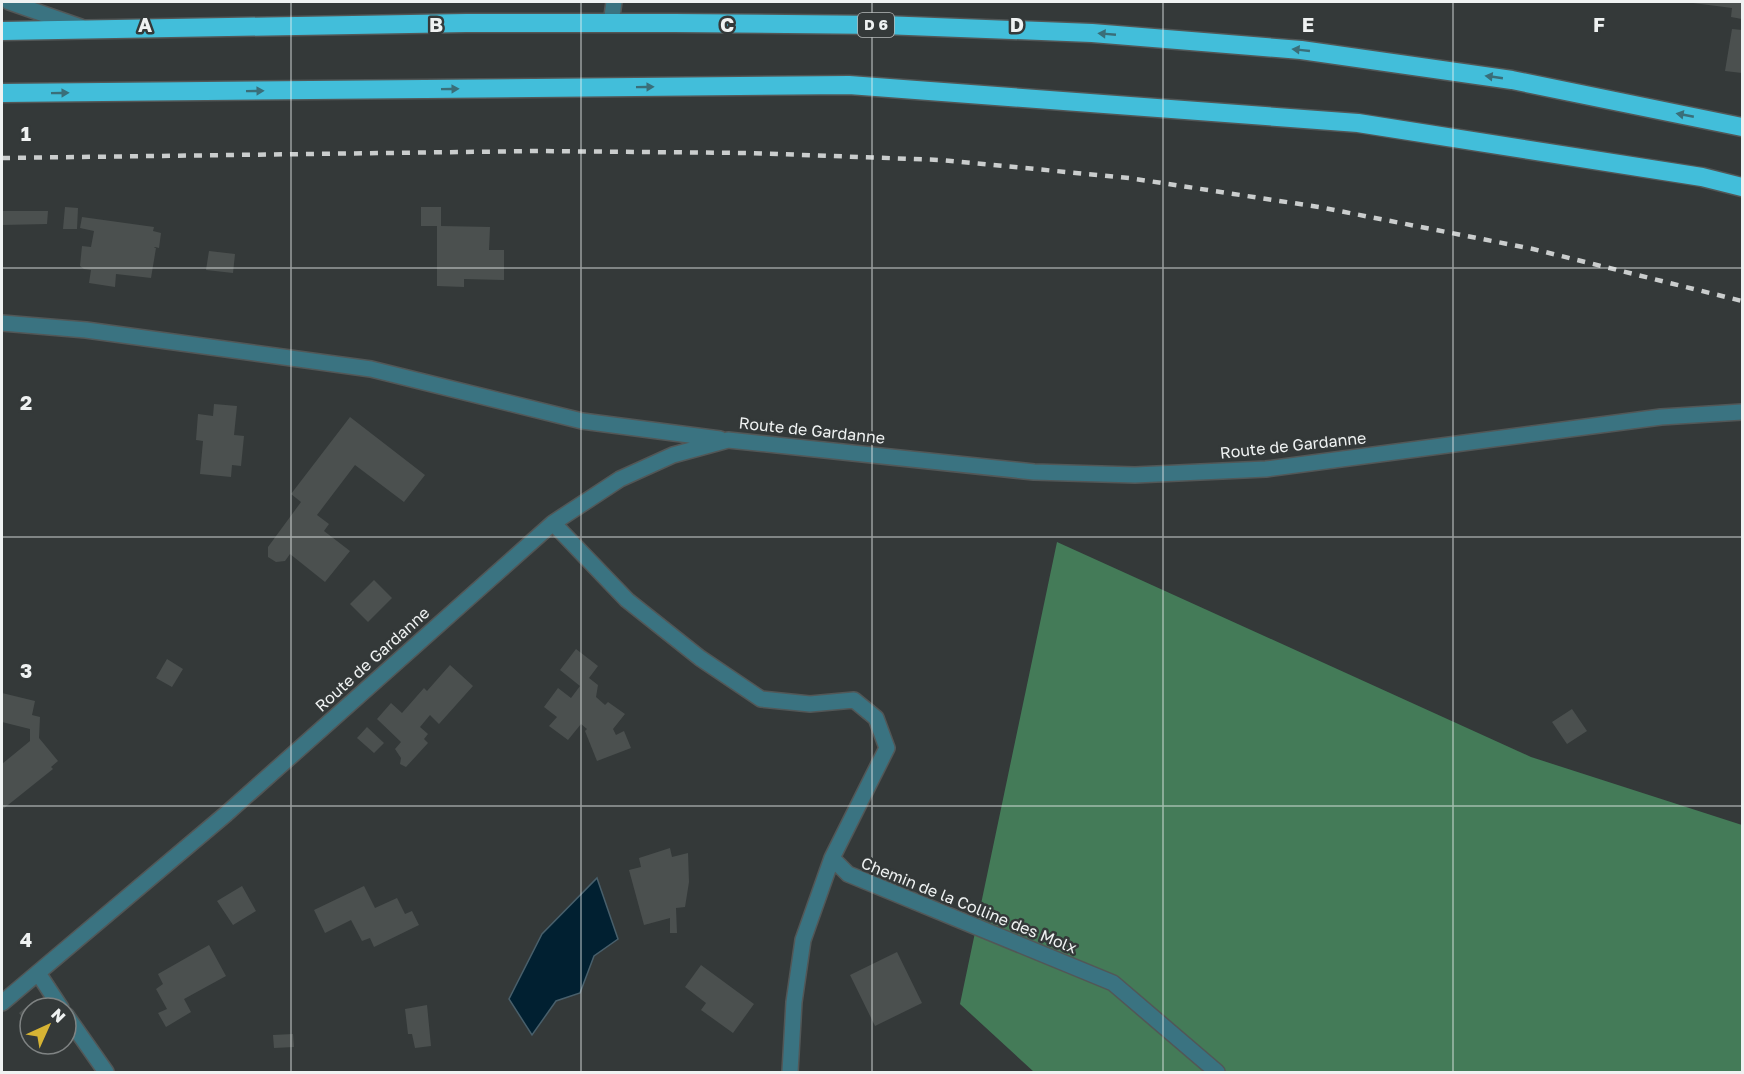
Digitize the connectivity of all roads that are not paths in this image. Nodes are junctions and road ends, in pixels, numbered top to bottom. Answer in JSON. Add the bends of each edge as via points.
{"nodes":[{"id":1,"x":9,"y":2,"type":"edge"},
{"id":2,"x":614,"y":2,"type":"edge"},
{"id":3,"x":611,"y":23,"type":"junction"},
{"id":4,"x":87,"y":29,"type":"junction"},
{"id":5,"x":2,"y":31,"type":"edge"},
{"id":6,"x":2,"y":93,"type":"edge"},
{"id":7,"x":1743,"y":127,"type":"edge"},
{"id":8,"x":1743,"y":187,"type":"edge"},
{"id":9,"x":2,"y":323,"type":"edge"},
{"id":10,"x":1743,"y":412,"type":"edge"},
{"id":11,"x":728,"y":440,"type":"junction"},
{"id":12,"x":553,"y":523,"type":"junction"},
{"id":13,"x":832,"y":858,"type":"junction"},
{"id":14,"x":38,"y":973,"type":"junction"},
{"id":15,"x":54,"y":996,"type":"edge"},
{"id":16,"x":2,"y":1003,"type":"edge"},
{"id":17,"x":78,"y":1032,"type":"edge"},
{"id":18,"x":106,"y":1072,"type":"edge"},
{"id":19,"x":790,"y":1072,"type":"edge"},
{"id":20,"x":1217,"y":1072,"type":"edge"}],
"edges":[{"from":1,"to":4,"type":"street"},
{"from":2,"to":3,"type":"street"},
{"from":3,"to":4,"type":"highway","number":"D 6"},
{"from":7,"to":3,"type":"highway","number":"D 6","one_way":true,"via":[[1512,80],[1302,50],[1080,32],[883,25]]},
{"from":4,"to":5,"type":"highway","number":"D 6"},
{"from":6,"to":8,"type":"highway","one_way":true,"via":[[849,85],[1358,123],[1702,177]]},
{"from":9,"to":11,"type":"street","via":[[86,330],[371,369],[582,421]]},
{"from":10,"to":11,"type":"street","name":"Route de Gardanne","via":[[1661,417],[1266,469],[1135,475],[1034,472]]},
{"from":11,"to":12,"type":"street","name":"Route de Gardanne","via":[[673,455],[620,479]]},
{"from":12,"to":13,"type":"street","via":[[627,600],[700,658],[761,699],[810,704],[854,700],[876,718],[887,748]]},
{"from":12,"to":14,"type":"street","name":"Route de Gardanne","via":[[226,814]]},
{"from":13,"to":19,"type":"street","via":[[803,940]]},
{"from":13,"to":20,"type":"street","name":"Chemin de la Colline des Molx","via":[[848,874],[1113,983]]},
{"from":14,"to":15,"type":"street"},
{"from":14,"to":16,"type":"street","name":"Route de Gardanne"},
{"from":17,"to":18,"type":"street"}]}
